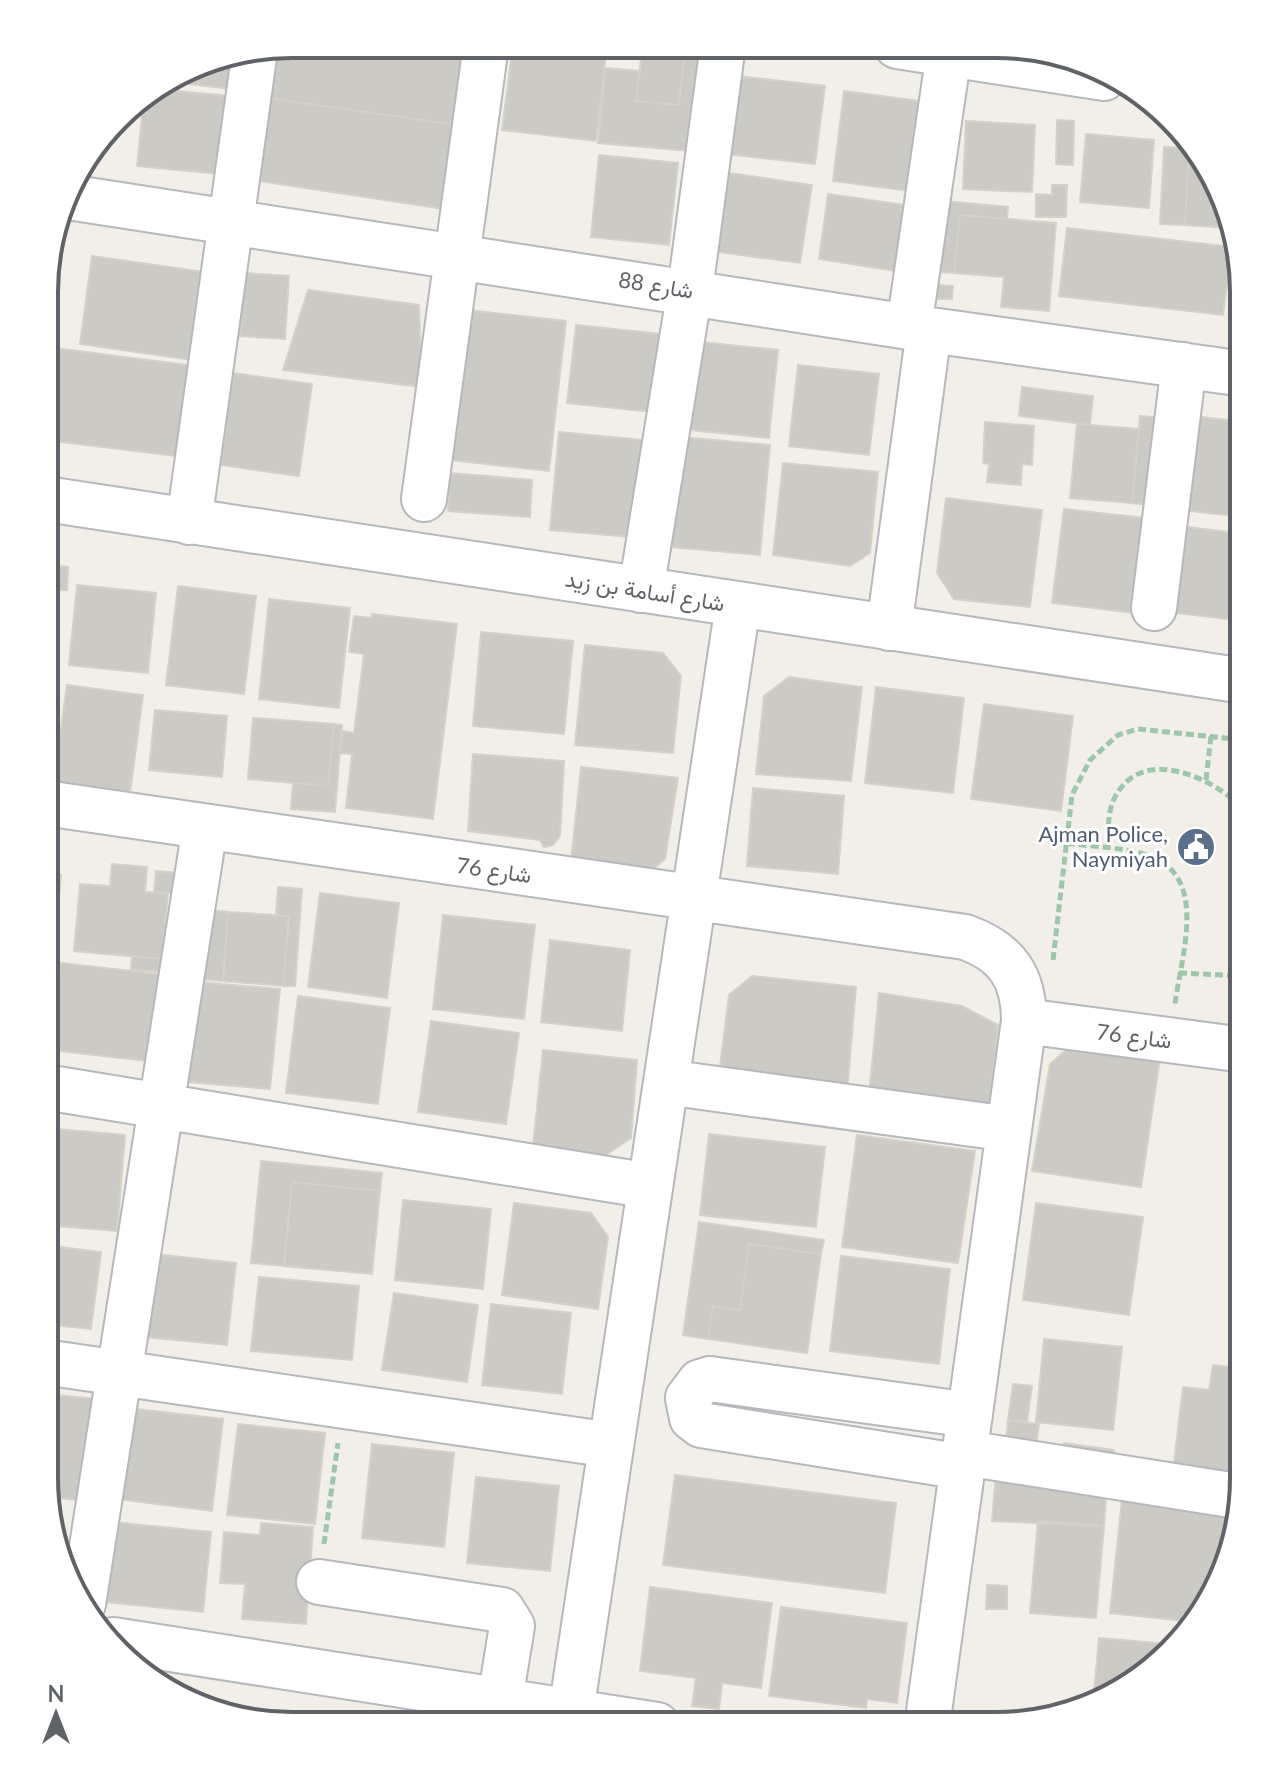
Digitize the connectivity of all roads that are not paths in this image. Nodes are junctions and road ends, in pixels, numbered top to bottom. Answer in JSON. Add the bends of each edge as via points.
{"nodes":[{"id":1,"x":484,"y":58,"type":"edge"},
{"id":2,"x":721,"y":58,"type":"edge"},
{"id":3,"x":948,"y":58,"type":"edge"},
{"id":4,"x":980,"y":58,"type":"edge"},
{"id":5,"x":253,"y":62,"type":"edge"},
{"id":6,"x":1079,"y":74,"type":"edge"},
{"id":7,"x":78,"y":198,"type":"edge"},
{"id":8,"x":231,"y":221,"type":"junction"},
{"id":9,"x":457,"y":255,"type":"junction"},
{"id":10,"x":690,"y":290,"type":"junction"},
{"id":11,"x":919,"y":329,"type":"junction"},
{"id":12,"x":1184,"y":365,"type":"junction"},
{"id":13,"x":1230,"y":372,"type":"edge"},
{"id":14,"x":424,"y":499,"type":"dead end"},
{"id":15,"x":58,"y":501,"type":"edge"},
{"id":16,"x":189,"y":522,"type":"junction"},
{"id":17,"x":641,"y":590,"type":"junction"},
{"id":18,"x":738,"y":605,"type":"junction"},
{"id":19,"x":1154,"y":608,"type":"dead end"},
{"id":20,"x":889,"y":628,"type":"junction"},
{"id":21,"x":1230,"y":679,"type":"edge"},
{"id":22,"x":58,"y":805,"type":"edge"},
{"id":23,"x":205,"y":827,"type":"junction"},
{"id":24,"x":693,"y":899,"type":"junction"},
{"id":25,"x":1024,"y":1021,"type":"junction"},
{"id":26,"x":1229,"y":1048,"type":"edge"},
{"id":27,"x":666,"y":1082,"type":"junction"},
{"id":28,"x":58,"y":1089,"type":"edge"},
{"id":29,"x":161,"y":1106,"type":"junction"},
{"id":30,"x":1009,"y":1129,"type":"junction"},
{"id":31,"x":650,"y":1186,"type":"junction"},
{"id":32,"x":58,"y":1364,"type":"edge"},
{"id":33,"x":119,"y":1373,"type":"junction"},
{"id":34,"x":611,"y":1445,"type":"junction"},
{"id":35,"x":966,"y":1445,"type":"junction"},
{"id":36,"x":1229,"y":1494,"type":"edge"},
{"id":37,"x":319,"y":1582,"type":"road end"},
{"id":38,"x":86,"y":1587,"type":"edge"},
{"id":39,"x":137,"y":1652,"type":"edge"},
{"id":40,"x":167,"y":1667,"type":"edge"},
{"id":41,"x":500,"y":1700,"type":"junction"},
{"id":42,"x":571,"y":1712,"type":"joint"},
{"id":43,"x":929,"y":1712,"type":"edge"}],
"edges":[{"from":1,"to":9,"type":"street"},
{"from":2,"to":10,"type":"street"},
{"from":3,"to":11,"type":"street"},
{"from":4,"to":6,"type":"street"},
{"from":5,"to":8,"type":"street"},
{"from":7,"to":8,"type":"street","name":"شارع 88"},
{"from":8,"to":9,"type":"street","name":"شارع 88"},
{"from":8,"to":16,"type":"street"},
{"from":9,"to":10,"type":"street","name":"شارع 88"},
{"from":9,"to":14,"type":"street"},
{"from":10,"to":11,"type":"street","name":"شارع 88"},
{"from":10,"to":17,"type":"street"},
{"from":11,"to":12,"type":"street","name":"شارع 88"},
{"from":11,"to":20,"type":"street"},
{"from":12,"to":13,"type":"street","name":"شارع 88"},
{"from":12,"to":19,"type":"street"},
{"from":15,"to":16,"type":"street","name":"شارع أسامة بن زيد"},
{"from":16,"to":17,"type":"street","name":"شارع أسامة بن زيد"},
{"from":17,"to":18,"type":"street","name":"شارع أسامة بن زيد"},
{"from":18,"to":20,"type":"street","name":"شارع أسامة بن زيد"},
{"from":18,"to":24,"type":"street"},
{"from":20,"to":21,"type":"street","name":"شارع أسامة بن زيد"},
{"from":22,"to":23,"type":"street","name":"شارع 76"},
{"from":23,"to":24,"type":"street","name":"شارع 76"},
{"from":23,"to":29,"type":"street"},
{"from":24,"to":25,"type":"street","name":"شارع 76","via":[[943,937],[990,973]]},
{"from":24,"to":27,"type":"street"},
{"from":25,"to":26,"type":"street","name":"شارع 76"},
{"from":25,"to":30,"type":"street"},
{"from":27,"to":30,"type":"street"},
{"from":27,"to":31,"type":"street"},
{"from":28,"to":29,"type":"street"},
{"from":29,"to":31,"type":"street"},
{"from":29,"to":33,"type":"street"},
{"from":30,"to":35,"type":"street"},
{"from":31,"to":34,"type":"street"},
{"from":32,"to":33,"type":"street"},
{"from":33,"to":34,"type":"street"},
{"from":33,"to":38,"type":"street"},
{"from":34,"to":42,"type":"street"},
{"from":35,"to":35,"type":"street","via":[[710,1379],[700,1382],[688,1398],[692,1418],[701,1425]]},
{"from":35,"to":36,"type":"street"},
{"from":35,"to":43,"type":"street"},
{"from":37,"to":41,"type":"street","via":[[502,1610],[512,1626]]},
{"from":39,"to":40,"type":"street"},
{"from":40,"to":41,"type":"street"},
{"from":41,"to":42,"type":"street"}]}
